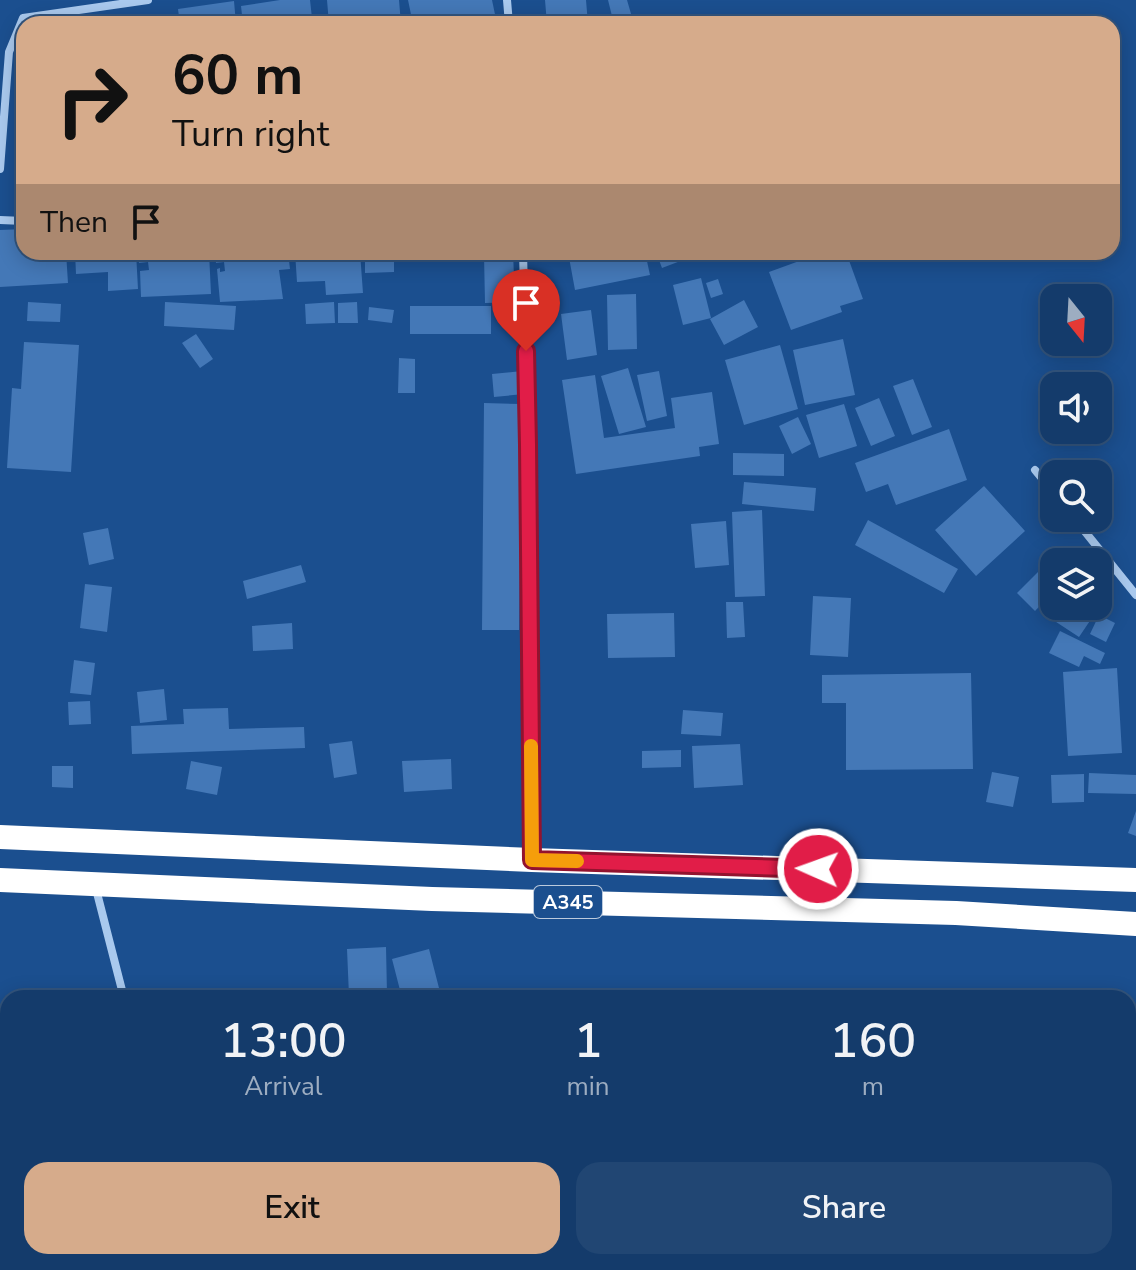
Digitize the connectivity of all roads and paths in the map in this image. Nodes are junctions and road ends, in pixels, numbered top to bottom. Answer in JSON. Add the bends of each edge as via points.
{"nodes":[{"id":1,"x":148,"y":0,"type":"edge"},
{"id":2,"x":37,"y":16,"type":"edge"},
{"id":3,"x":16,"y":35,"type":"edge"},
{"id":4,"x":0,"y":169,"type":"edge"},
{"id":5,"x":523,"y":260,"type":"edge"},
{"id":6,"x":1035,"y":470,"type":"dead end"},
{"id":7,"x":1040,"y":476,"type":"edge"},
{"id":8,"x":1085,"y":532,"type":"edge"},
{"id":9,"x":1136,"y":595,"type":"edge"},
{"id":10,"x":0,"y":837,"type":"edge"},
{"id":11,"x":532,"y":860,"type":"junction"},
{"id":12,"x":0,"y":880,"type":"edge"},
{"id":13,"x":1136,"y":880,"type":"edge"},
{"id":14,"x":94,"y":884,"type":"junction"},
{"id":15,"x":1136,"y":924,"type":"edge"},
{"id":16,"x":122,"y":990,"type":"edge"}],
"edges":[{"from":1,"to":2,"type":"street"},
{"from":3,"to":4,"type":"street","via":[[9,52]]},
{"from":5,"to":11,"type":"street"},
{"from":6,"to":7,"type":"street"},
{"from":8,"to":9,"type":"street"},
{"from":10,"to":11,"type":"highway","number":"A345"},
{"from":11,"to":13,"type":"highway","number":"A345"},
{"from":12,"to":14,"type":"highway","number":"A345"},
{"from":14,"to":15,"type":"highway","number":"A345","via":[[956,913]]},
{"from":14,"to":16,"type":"street"}]}
